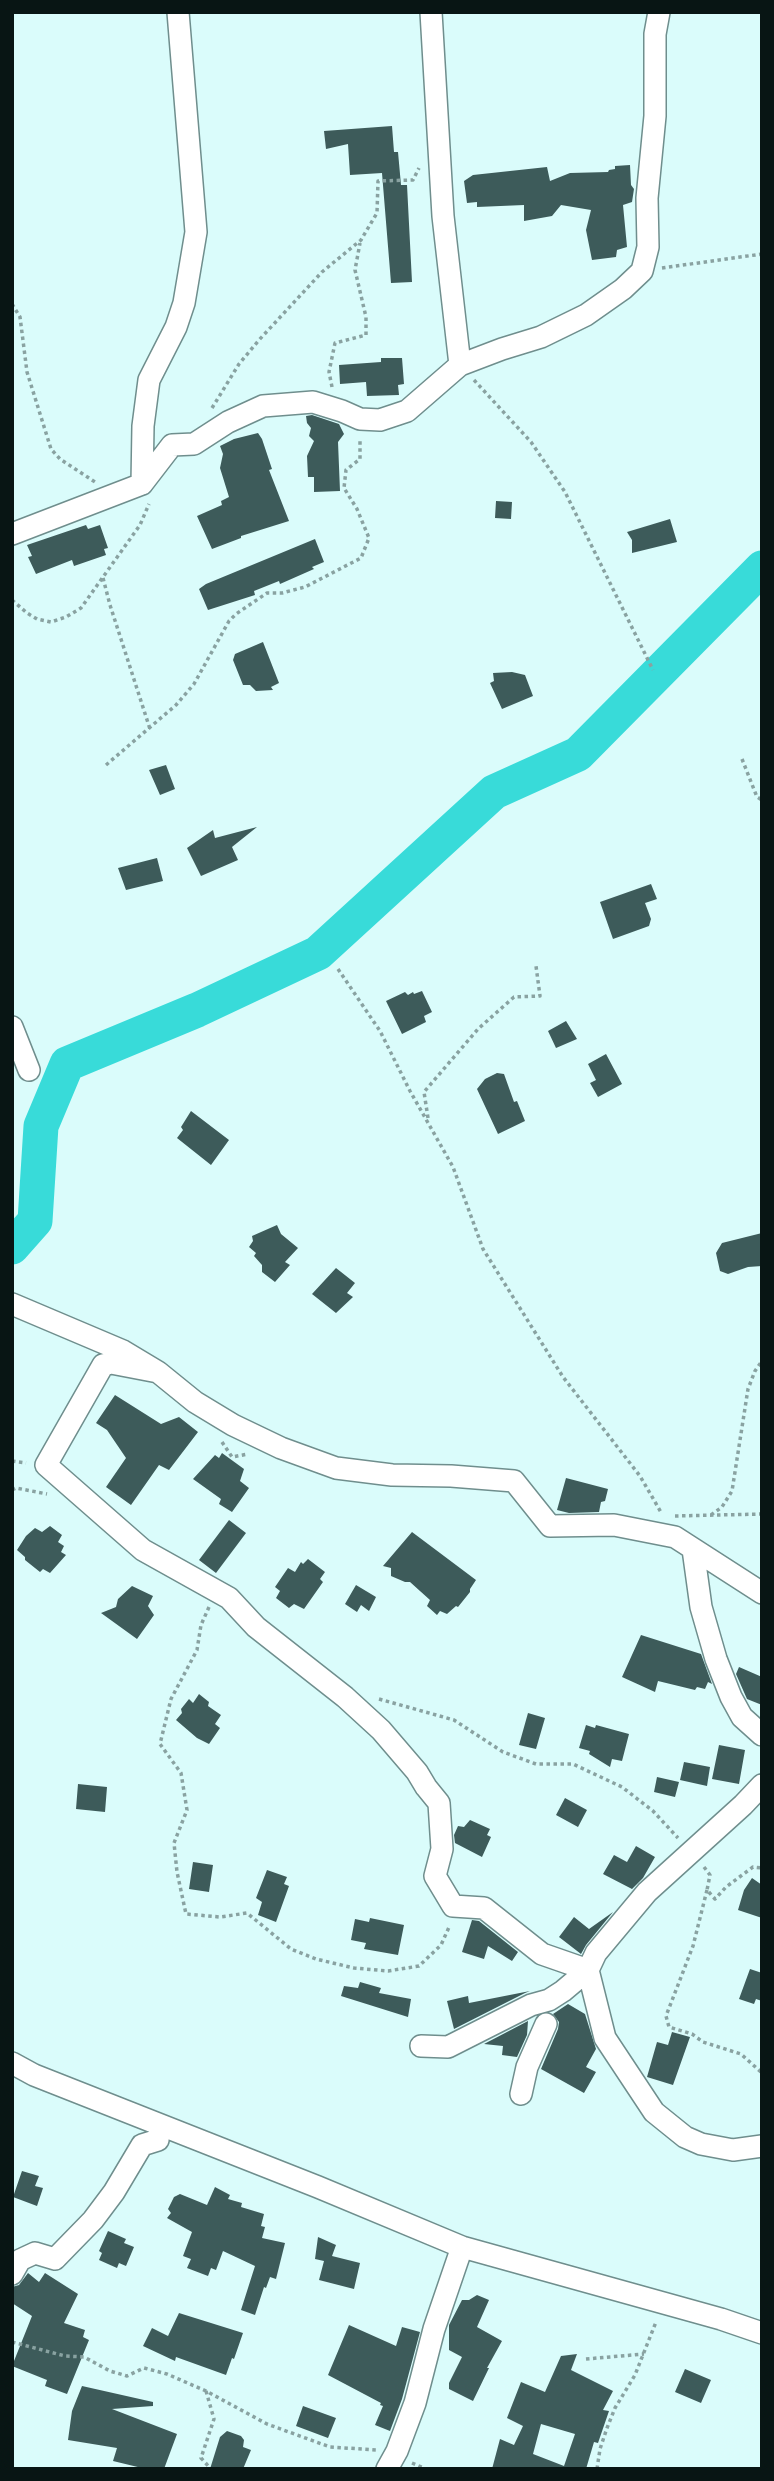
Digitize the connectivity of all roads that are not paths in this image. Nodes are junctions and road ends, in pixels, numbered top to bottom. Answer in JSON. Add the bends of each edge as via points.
{"nodes":[{"id":1,"x":178,"y":12,"type":"edge"},
{"id":2,"x":431,"y":12,"type":"edge"},
{"id":3,"x":659,"y":12,"type":"edge"},
{"id":4,"x":460,"y":365,"type":"junction"},
{"id":5,"x":146,"y":493,"type":"junction"},
{"id":6,"x":12,"y":534,"type":"edge"},
{"id":7,"x":12,"y":1027,"type":"edge"},
{"id":8,"x":29,"y":1070,"type":"dead end"},
{"id":9,"x":12,"y":1304,"type":"edge"},
{"id":10,"x":158,"y":1372,"type":"junction"},
{"id":11,"x":684,"y":1543,"type":"junction"},
{"id":12,"x":762,"y":1593,"type":"edge"},
{"id":13,"x":762,"y":1735,"type":"edge"},
{"id":14,"x":762,"y":1785,"type":"edge"},
{"id":15,"x":588,"y":1970,"type":"junction"},
{"id":16,"x":546,"y":2024,"type":"dead end"},
{"id":17,"x":421,"y":2046,"type":"dead end"},
{"id":18,"x":12,"y":2063,"type":"edge"},
{"id":19,"x":34,"y":2075,"type":"junction"},
{"id":20,"x":12,"y":2077,"type":"edge"},
{"id":21,"x":521,"y":2094,"type":"dead end"},
{"id":22,"x":158,"y":2140,"type":"dead end"},
{"id":23,"x":762,"y":2146,"type":"edge"},
{"id":24,"x":462,"y":2247,"type":"junction"},
{"id":25,"x":12,"y":2274,"type":"edge"},
{"id":26,"x":762,"y":2333,"type":"edge"},
{"id":27,"x":392,"y":2460,"type":"edge"}],
"edges":[{"from":1,"to":5,"type":"street","via":[[196,232],[184,303],[149,380],[143,426]]},
{"from":2,"to":4,"type":"street","via":[[443,215]]},
{"from":3,"to":4,"type":"street","via":[[648,247],[642,271],[586,315],[541,337]]},
{"from":4,"to":5,"type":"street","via":[[407,411],[380,420],[313,402],[262,406],[194,444],[172,445]]},
{"from":5,"to":6,"type":"street","via":[[114,494]]},
{"from":7,"to":8,"type":"street"},
{"from":9,"to":10,"type":"street","via":[[123,1351]]},
{"from":10,"to":11,"type":"street","via":[[233,1425],[336,1468],[514,1481],[550,1525],[614,1524]]},
{"from":10,"to":15,"type":"street","via":[[103,1365],[46,1465],[143,1550],[229,1598],[256,1627],[381,1730],[439,1803],[442,1849],[435,1876],[453,1906],[484,1908],[542,1954]]},
{"from":11,"to":12,"type":"street"},
{"from":11,"to":13,"type":"street","via":[[731,1697]]},
{"from":14,"to":15,"type":"street","via":[[647,1892],[596,1953]]},
{"from":15,"to":17,"type":"street","via":[[549,2000],[448,2047]]},
{"from":15,"to":23,"type":"street","via":[[605,2038],[654,2112],[701,2144],[733,2150]]},
{"from":16,"to":21,"type":"street"},
{"from":18,"to":19,"type":"street"},
{"from":19,"to":20,"type":"street"},
{"from":19,"to":24,"type":"street"},
{"from":22,"to":25,"type":"street","via":[[142,2145],[93,2220],[55,2259],[35,2253],[20,2260]]},
{"from":24,"to":26,"type":"street"},
{"from":24,"to":27,"type":"street","via":[[415,2403]]}]}
